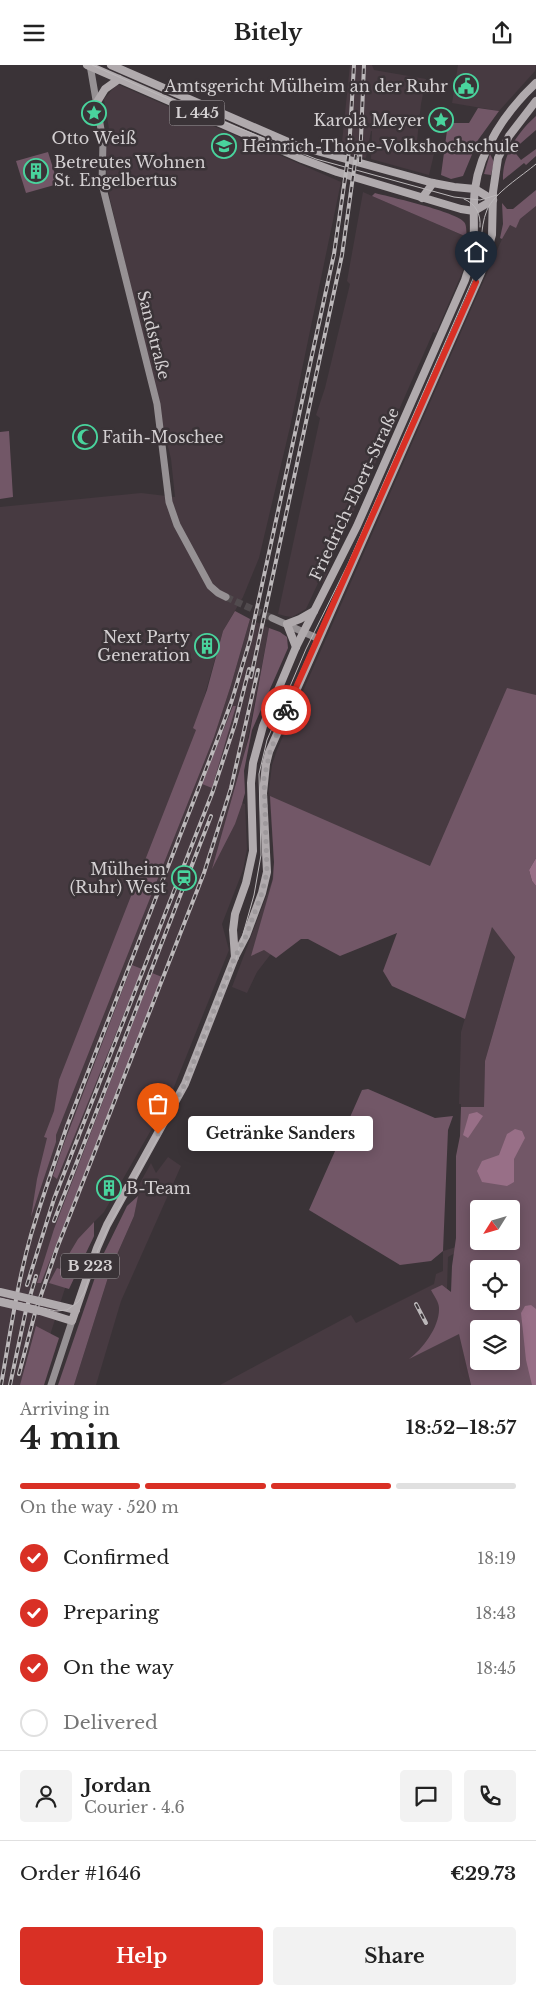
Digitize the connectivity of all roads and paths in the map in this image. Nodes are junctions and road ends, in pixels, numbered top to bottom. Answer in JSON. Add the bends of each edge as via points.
{"nodes":[{"id":1,"x":111,"y":65,"type":"edge"},
{"id":2,"x":89,"y":66,"type":"edge"},
{"id":3,"x":119,"y":79,"type":"junction"},
{"id":4,"x":536,"y":83,"type":"edge"},
{"id":5,"x":536,"y":101,"type":"edge"},
{"id":6,"x":97,"y":102,"type":"junction"},
{"id":7,"x":433,"y":183,"type":"junction"},
{"id":8,"x":475,"y":189,"type":"junction"},
{"id":9,"x":422,"y":198,"type":"junction"},
{"id":10,"x":493,"y":200,"type":"junction"},
{"id":11,"x":474,"y":211,"type":"junction"},
{"id":12,"x":226,"y":597,"type":"tunnel mouth"},
{"id":13,"x":314,"y":611,"type":"junction"},
{"id":14,"x":272,"y":618,"type":"tunnel mouth"},
{"id":15,"x":287,"y":624,"type":"junction"},
{"id":16,"x":304,"y":632,"type":"junction"},
{"id":17,"x":319,"y":639,"type":"junction"},
{"id":18,"x":296,"y":647,"type":"junction"},
{"id":19,"x":235,"y":957,"type":"junction"},
{"id":20,"x":0,"y":1292,"type":"edge"},
{"id":21,"x":0,"y":1302,"type":"edge"},
{"id":22,"x":74,"y":1316,"type":"junction"},
{"id":23,"x":51,"y":1385,"type":"edge"}],
"edges":[{"from":1,"to":7,"type":"main road","number":"L 445","via":[[294,145]]},
{"from":2,"to":3,"type":"main road","number":"L 445"},
{"from":2,"to":6,"type":"street","name":"Sandstraße"},
{"from":3,"to":6,"type":"main road"},
{"from":3,"to":9,"type":"main road","number":"L 445","via":[[302,159]]},
{"from":4,"to":8,"type":"main road","name":"Friedrich-Ebert-Straße","via":[[516,104],[494,136],[484,155]]},
{"from":5,"to":10,"type":"main road","name":"Friedrich-Ebert-Straße","via":[[503,147],[495,170]]},
{"from":6,"to":12,"type":"street","name":"Sandstraße","via":[[103,141],[102,184],[157,404],[169,502],[177,525],[210,586]]},
{"from":7,"to":8,"type":"main road","number":"L 445"},
{"from":7,"to":9,"type":"main road"},
{"from":8,"to":10,"type":"main road","number":"L 445"},
{"from":8,"to":11,"type":"main road","name":"Friedrich-Ebert-Straße"},
{"from":9,"to":11,"type":"main road","number":"L 445"},
{"from":10,"to":11,"type":"main road"},
{"from":10,"to":17,"type":"main road","name":"Friedrich-Ebert-Straße","via":[[492,235],[481,273]]},
{"from":11,"to":13,"type":"main road","name":"Friedrich-Ebert-Straße","via":[[472,259],[465,280],[357,526]]},
{"from":13,"to":15,"type":"main road"},
{"from":13,"to":16,"type":"main road","name":"Friedrich-Ebert-Straße"},
{"from":14,"to":15,"type":"street"},
{"from":15,"to":16,"type":"street"},
{"from":15,"to":18,"type":"main road"},
{"from":16,"to":17,"type":"street"},
{"from":16,"to":18,"type":"main road","name":"Friedrich-Ebert-Straße"},
{"from":17,"to":19,"type":"main road","name":"Friedrich-Ebert-Straße","via":[[266,764],[263,793],[267,872],[262,893]]},
{"from":18,"to":19,"type":"main road","name":"Friedrich-Ebert-Straße","via":[[258,743],[251,783],[253,851],[246,883],[236,907],[233,930]]},
{"from":19,"to":22,"type":"main road","name":"Friedrich-Ebert-Straße","number":"B 223","via":[[181,1093],[97,1248]]},
{"from":20,"to":22,"type":"main road","bridge":true,"via":[[43,1302]]},
{"from":21,"to":22,"type":"main road","bridge":true},
{"from":22,"to":23,"type":"street"}]}
